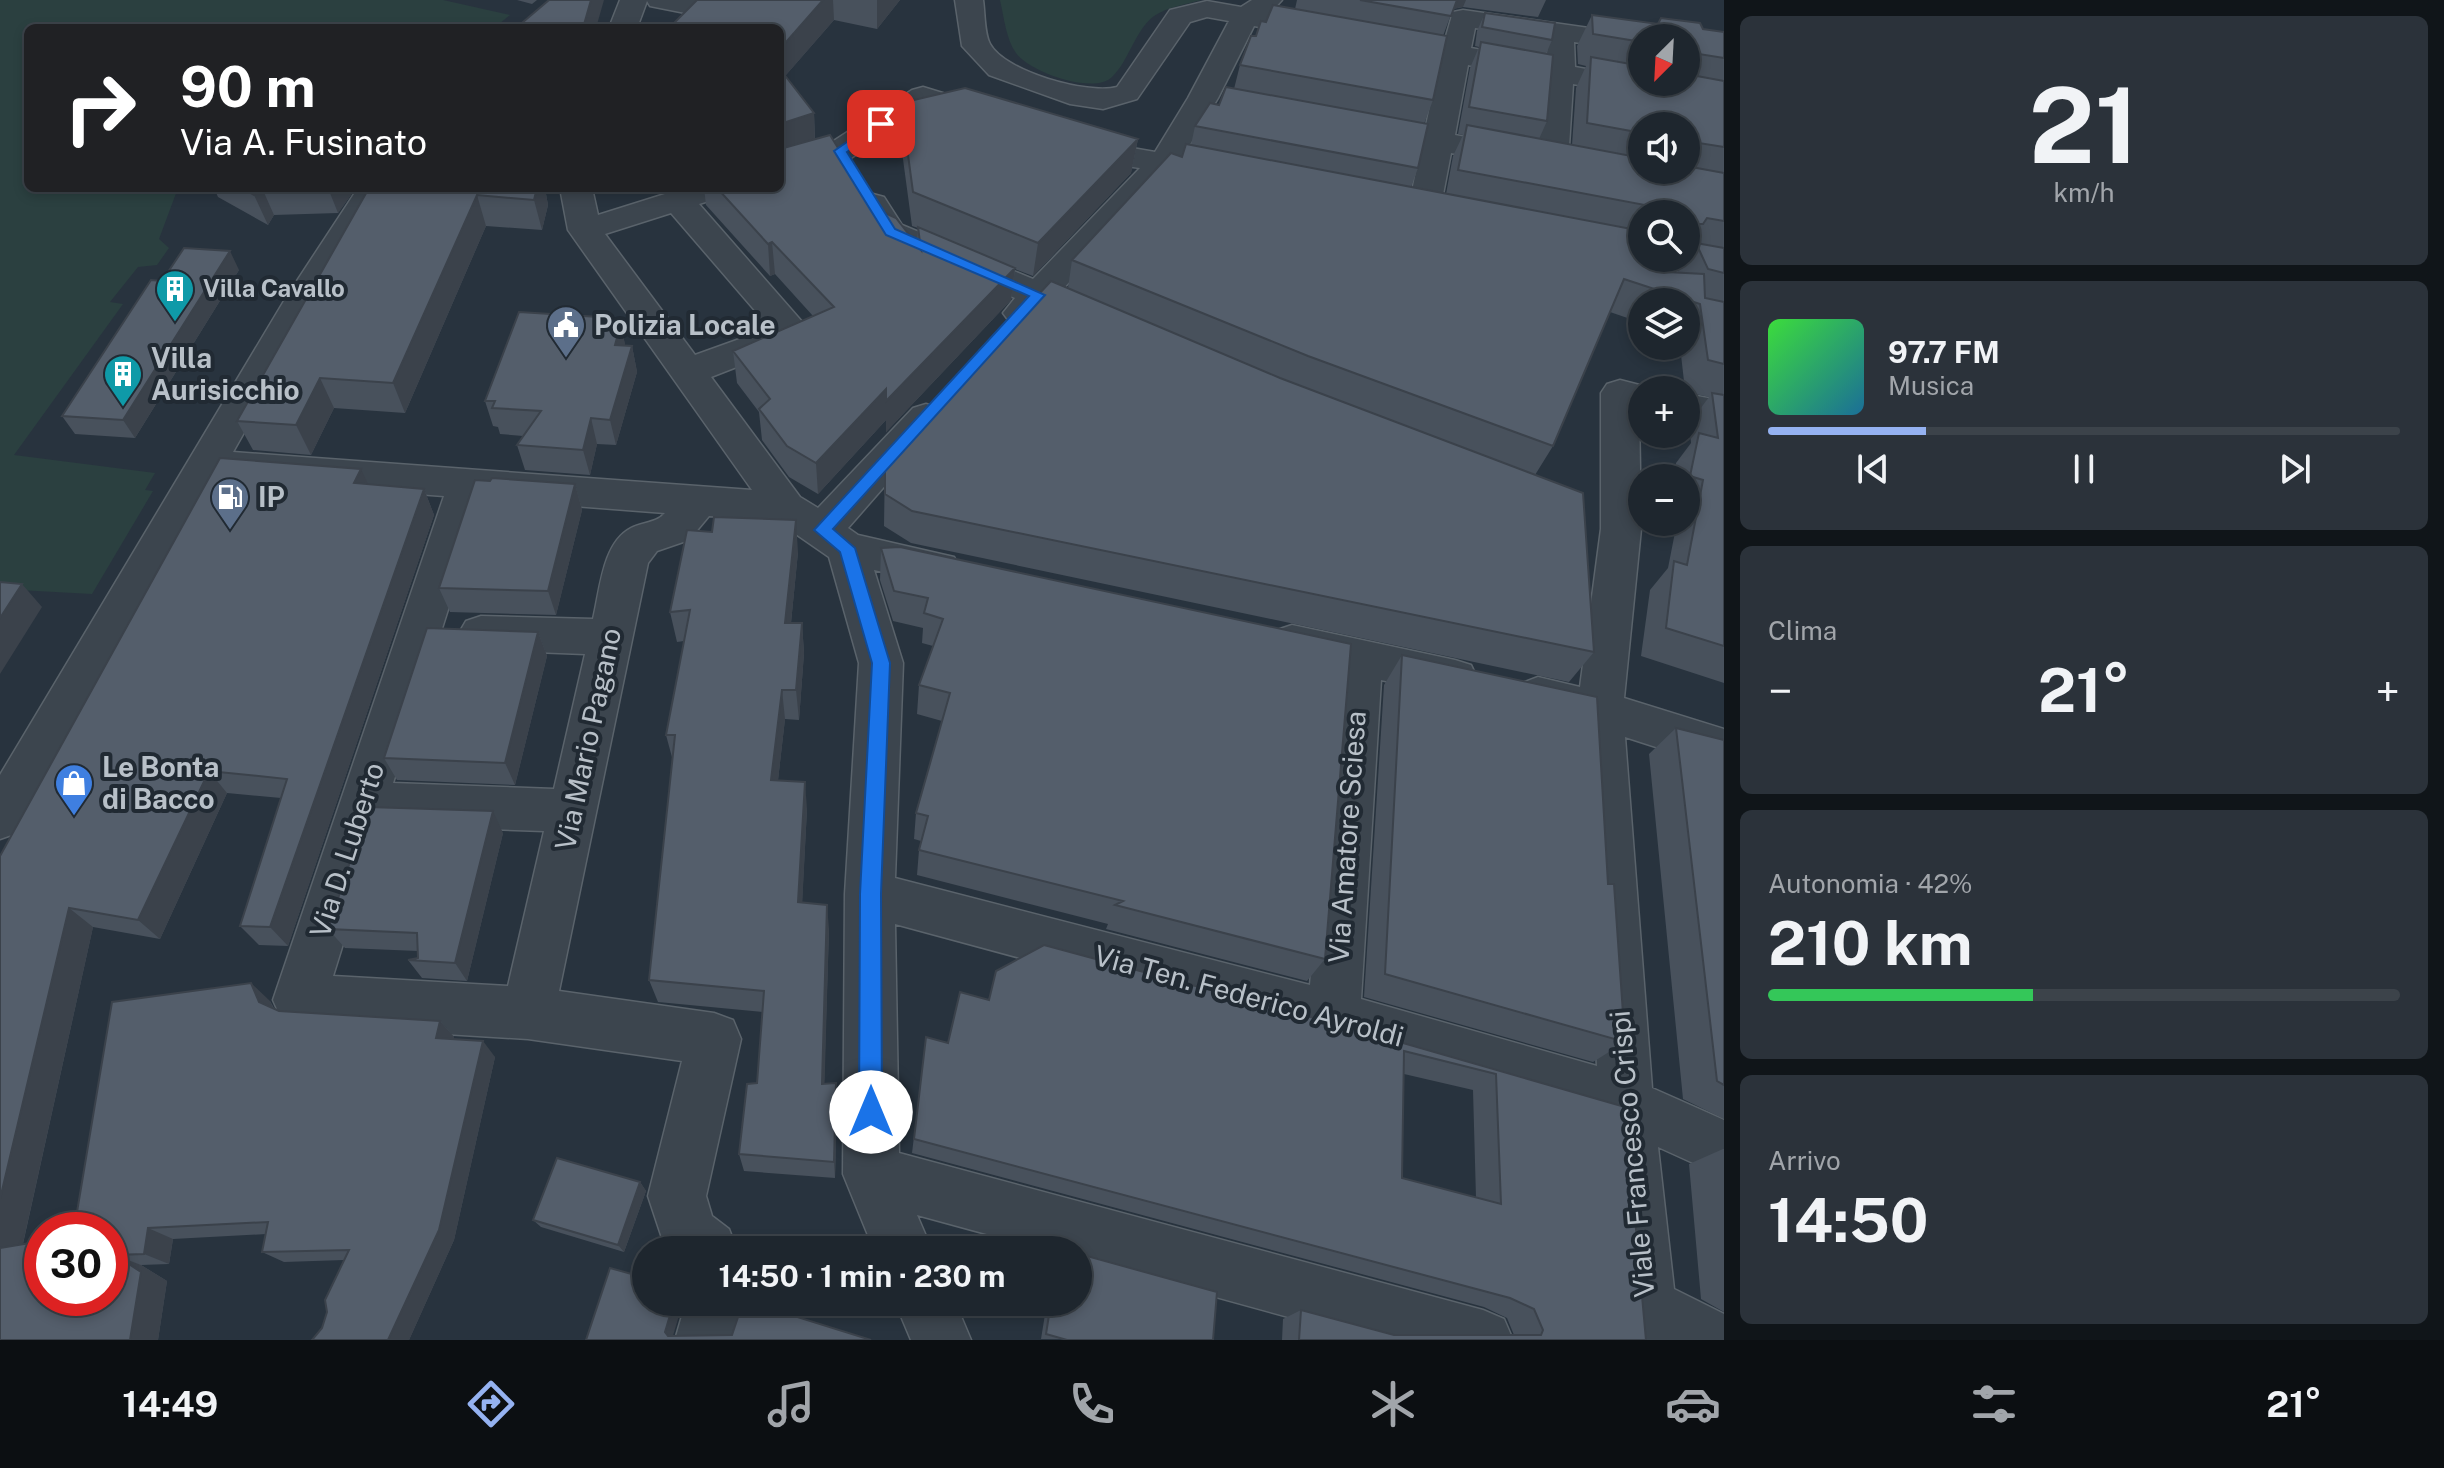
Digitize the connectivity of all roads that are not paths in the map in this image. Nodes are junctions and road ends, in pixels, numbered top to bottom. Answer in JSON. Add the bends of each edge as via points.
{"nodes":[{"id":1,"x":634,"y":0,"type":"edge"},
{"id":2,"x":660,"y":0,"type":"edge"},
{"id":3,"x":768,"y":0,"type":"edge"},
{"id":4,"x":969,"y":0,"type":"edge"},
{"id":5,"x":1270,"y":0,"type":"edge"},
{"id":6,"x":1245,"y":17,"type":"junction"},
{"id":7,"x":625,"y":24,"type":"edge"},
{"id":8,"x":1563,"y":33,"type":"junction"},
{"id":9,"x":1628,"y":41,"type":"edge"},
{"id":10,"x":1162,"y":44,"type":"junction"},
{"id":11,"x":1455,"y":54,"type":"junction"},
{"id":12,"x":985,"y":56,"type":"junction"},
{"id":13,"x":1222,"y":56,"type":"junction"},
{"id":14,"x":1558,"y":73,"type":"junction"},
{"id":15,"x":1628,"y":82,"type":"edge"},
{"id":16,"x":943,"y":83,"type":"junction"},
{"id":17,"x":1699,"y":96,"type":"edge"},
{"id":18,"x":1203,"y":98,"type":"junction"},
{"id":19,"x":1724,"y":103,"type":"edge"},
{"id":20,"x":1235,"y":104,"type":"edge"},
{"id":21,"x":1329,"y":122,"type":"edge"},
{"id":22,"x":1009,"y":123,"type":"edge"},
{"id":23,"x":1052,"y":136,"type":"edge"},
{"id":24,"x":1438,"y":142,"type":"junction"},
{"id":25,"x":840,"y":151,"type":"junction"},
{"id":26,"x":1165,"y":160,"type":"junction"},
{"id":27,"x":1552,"y":162,"type":"junction"},
{"id":28,"x":784,"y":168,"type":"edge"},
{"id":29,"x":1582,"y":168,"type":"edge"},
{"id":30,"x":1257,"y":178,"type":"edge"},
{"id":31,"x":371,"y":192,"type":"edge"},
{"id":32,"x":577,"y":192,"type":"edge"},
{"id":33,"x":704,"y":192,"type":"edge"},
{"id":34,"x":677,"y":200,"type":"junction"},
{"id":35,"x":1424,"y":210,"type":"edge"},
{"id":36,"x":585,"y":230,"type":"junction"},
{"id":37,"x":1700,"y":265,"type":"edge"},
{"id":38,"x":1724,"y":270,"type":"edge"},
{"id":39,"x":1038,"y":295,"type":"junction"},
{"id":40,"x":1124,"y":332,"type":"edge"},
{"id":41,"x":996,"y":341,"type":"edge"},
{"id":42,"x":687,"y":372,"type":"junction"},
{"id":43,"x":953,"y":388,"type":"edge"},
{"id":44,"x":1700,"y":410,"type":"edge"},
{"id":45,"x":1628,"y":412,"type":"edge"},
{"id":46,"x":1724,"y":414,"type":"edge"},
{"id":47,"x":205,"y":464,"type":"junction"},
{"id":48,"x":468,"y":483,"type":"junction"},
{"id":49,"x":700,"y":500,"type":"junction"},
{"id":50,"x":786,"y":507,"type":"junction"},
{"id":51,"x":835,"y":539,"type":"junction"},
{"id":52,"x":972,"y":574,"type":"edge"},
{"id":53,"x":419,"y":631,"type":"junction"},
{"id":54,"x":1252,"y":634,"type":"edge"},
{"id":55,"x":610,"y":637,"type":"junction"},
{"id":56,"x":1361,"y":657,"type":"junction"},
{"id":57,"x":1600,"y":710,"type":"junction"},
{"id":58,"x":1724,"y":749,"type":"edge"},
{"id":59,"x":363,"y":803,"type":"junction"},
{"id":60,"x":572,"y":811,"type":"junction"},
{"id":61,"x":0,"y":818,"type":"edge"},
{"id":62,"x":870,"y":894,"type":"junction"},
{"id":63,"x":528,"y":1013,"type":"junction"},
{"id":64,"x":1334,"y":1017,"type":"junction"},
{"id":65,"x":1626,"y":1102,"type":"junction"},
{"id":66,"x":1724,"y":1149,"type":"edge"},
{"id":67,"x":871,"y":1174,"type":"junction"},
{"id":68,"x":690,"y":1236,"type":"edge"},
{"id":69,"x":897,"y":1236,"type":"edge"},
{"id":70,"x":712,"y":1316,"type":"edge"},
{"id":71,"x":909,"y":1316,"type":"edge"},
{"id":72,"x":931,"y":1316,"type":"edge"},
{"id":73,"x":1647,"y":1323,"type":"edge"},
{"id":74,"x":705,"y":1340,"type":"edge"},
{"id":75,"x":905,"y":1340,"type":"edge"},
{"id":76,"x":941,"y":1340,"type":"edge"},
{"id":77,"x":1483,"y":1340,"type":"edge"},
{"id":78,"x":1712,"y":1340,"type":"edge"}],
"edges":[{"from":1,"to":7,"type":"street"},
{"from":2,"to":3,"type":"street","via":[[746,17]]},
{"from":4,"to":12,"type":"street","via":[[976,46]]},
{"from":5,"to":6,"type":"street"},
{"from":6,"to":10,"type":"street","via":[[1207,9],[1180,16]]},
{"from":6,"to":11,"type":"street"},
{"from":6,"to":13,"type":"street"},
{"from":8,"to":9,"type":"street"},
{"from":8,"to":11,"type":"street","via":[[1463,18]]},
{"from":8,"to":14,"type":"street"},
{"from":10,"to":12,"type":"street","via":[[1127,93],[1103,100],[1070,95],[999,69]]},
{"from":10,"to":13,"type":"street"},
{"from":11,"to":14,"type":"street"},
{"from":11,"to":24,"type":"street"},
{"from":12,"to":16,"type":"street"},
{"from":13,"to":18,"type":"street"},
{"from":14,"to":15,"type":"street"},
{"from":14,"to":27,"type":"street"},
{"from":16,"to":22,"type":"street"},
{"from":16,"to":25,"type":"street"},
{"from":17,"to":19,"type":"street"},
{"from":18,"to":20,"type":"street"},
{"from":18,"to":26,"type":"street"},
{"from":21,"to":24,"type":"street"},
{"from":23,"to":26,"type":"street","via":[[1110,154]]},
{"from":24,"to":27,"type":"street"},
{"from":24,"to":35,"type":"street"},
{"from":25,"to":28,"type":"street"},
{"from":25,"to":39,"type":"street","via":[[890,232]]},
{"from":26,"to":30,"type":"street"},
{"from":26,"to":39,"type":"street"},
{"from":27,"to":29,"type":"street"},
{"from":31,"to":47,"type":"street"},
{"from":32,"to":36,"type":"street"},
{"from":33,"to":34,"type":"street"},
{"from":34,"to":36,"type":"street"},
{"from":34,"to":42,"type":"street","via":[[793,332]]},
{"from":36,"to":42,"type":"street"},
{"from":37,"to":38,"type":"street"},
{"from":39,"to":40,"type":"street"},
{"from":39,"to":41,"type":"street"},
{"from":42,"to":50,"type":"street"},
{"from":43,"to":51,"type":"street"},
{"from":44,"to":46,"type":"street"},
{"from":45,"to":57,"type":"street","name":"Viale Francesco Crispi","via":[[1607,523]]},
{"from":47,"to":48,"type":"street"},
{"from":47,"to":61,"type":"street"},
{"from":48,"to":49,"type":"street"},
{"from":48,"to":53,"type":"street","name":"Via D. Luberto"},
{"from":49,"to":50,"type":"street"},
{"from":49,"to":55,"type":"street","name":"Via Mario Pagano","via":[[675,529],[643,540],[628,558]]},
{"from":50,"to":51,"type":"street"},
{"from":51,"to":52,"type":"street"},
{"from":51,"to":62,"type":"street","via":[[881,663]]},
{"from":53,"to":55,"type":"street"},
{"from":53,"to":59,"type":"street","name":"Via D. Luberto"},
{"from":54,"to":56,"type":"street"},
{"from":55,"to":60,"type":"street","name":"Via Mario Pagano"},
{"from":56,"to":57,"type":"street"},
{"from":56,"to":64,"type":"street","name":"Via Amatore Sciesa"},
{"from":57,"to":58,"type":"street"},
{"from":57,"to":65,"type":"street","name":"Viale Francesco Crispi"},
{"from":59,"to":60,"type":"street"},
{"from":59,"to":63,"type":"street","name":"Via D. Luberto","via":[[299,1000]]},
{"from":60,"to":63,"type":"street","name":"Via Mario Pagano"},
{"from":62,"to":64,"type":"street","name":"Via Ten. Federico Ayroldi"},
{"from":62,"to":67,"type":"street"},
{"from":63,"to":68,"type":"street","via":[[714,1039],[677,1196]]},
{"from":64,"to":65,"type":"street","name":"Via Ten. Federico Ayroldi"},
{"from":65,"to":66,"type":"street","name":"Via Ten. Federico Ayroldi"},
{"from":65,"to":73,"type":"street","name":"Viale Francesco Crispi"},
{"from":67,"to":69,"type":"street"},
{"from":67,"to":77,"type":"street"},
{"from":70,"to":74,"type":"street"},
{"from":71,"to":75,"type":"street"},
{"from":72,"to":76,"type":"street"},
{"from":73,"to":78,"type":"street"}]}
